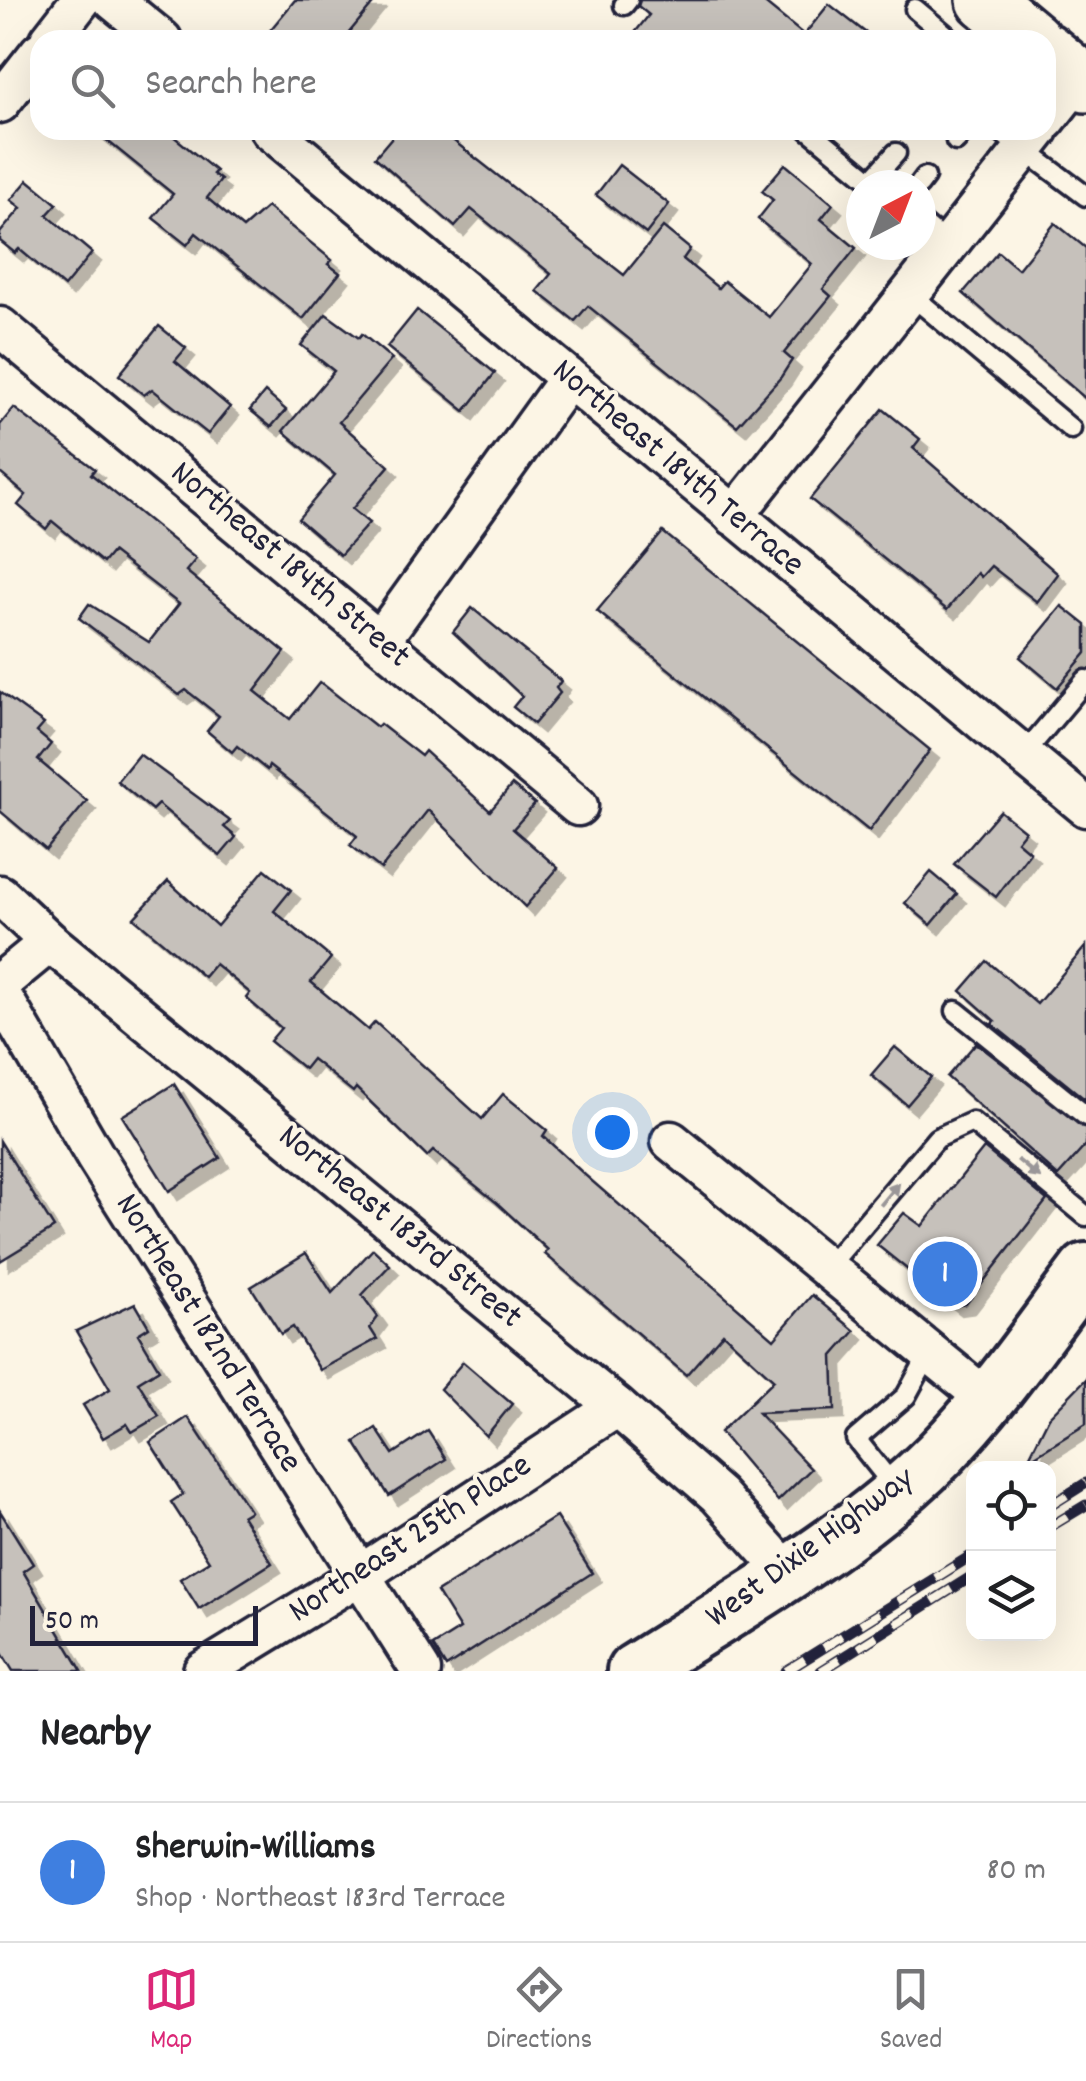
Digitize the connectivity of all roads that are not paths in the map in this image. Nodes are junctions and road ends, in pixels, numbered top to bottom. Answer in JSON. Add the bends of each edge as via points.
{"nodes":[{"id":1,"x":81,"y":0,"type":"edge"},
{"id":2,"x":113,"y":0,"type":"edge"},
{"id":3,"x":985,"y":0,"type":"edge"},
{"id":4,"x":914,"y":3,"type":"edge"},
{"id":5,"x":158,"y":22,"type":"edge"},
{"id":6,"x":58,"y":30,"type":"edge"},
{"id":7,"x":942,"y":30,"type":"edge"},
{"id":8,"x":1021,"y":30,"type":"edge"},
{"id":9,"x":30,"y":65,"type":"edge"},
{"id":10,"x":0,"y":103,"type":"edge"},
{"id":11,"x":282,"y":140,"type":"edge"},
{"id":12,"x":822,"y":140,"type":"edge"},
{"id":13,"x":1020,"y":140,"type":"edge"},
{"id":14,"x":1034,"y":140,"type":"edge"},
{"id":15,"x":896,"y":153,"type":"dead end"},
{"id":16,"x":858,"y":170,"type":"edge"},
{"id":17,"x":883,"y":170,"type":"edge"},
{"id":18,"x":1086,"y":196,"type":"edge"},
{"id":19,"x":936,"y":233,"type":"edge"},
{"id":20,"x":924,"y":260,"type":"edge"},
{"id":21,"x":910,"y":294,"type":"junction"},
{"id":22,"x":0,"y":327,"type":"edge"},
{"id":23,"x":568,"y":380,"type":"junction"},
{"id":24,"x":1071,"y":429,"type":"dead end"},
{"id":25,"x":734,"y":516,"type":"junction"},
{"id":26,"x":380,"y":641,"type":"junction"},
{"id":27,"x":1086,"y":680,"type":"edge"},
{"id":28,"x":1023,"y":754,"type":"junction"},
{"id":29,"x":578,"y":806,"type":"dead end"},
{"id":30,"x":1086,"y":807,"type":"edge"},
{"id":31,"x":0,"y":895,"type":"edge"},
{"id":32,"x":50,"y":942,"type":"junction"},
{"id":33,"x":0,"y":983,"type":"edge"},
{"id":34,"x":0,"y":993,"type":"edge"},
{"id":35,"x":956,"y":1011,"type":"dead end"},
{"id":36,"x":1086,"y":1116,"type":"edge"},
{"id":37,"x":671,"y":1141,"type":"dead end"},
{"id":38,"x":1086,"y":1216,"type":"edge"},
{"id":39,"x":827,"y":1268,"type":"junction"},
{"id":40,"x":1083,"y":1279,"type":"edge"},
{"id":41,"x":930,"y":1352,"type":"junction"},
{"id":42,"x":987,"y":1399,"type":"junction"},
{"id":43,"x":616,"y":1406,"type":"junction"},
{"id":44,"x":897,"y":1491,"type":"junction"},
{"id":45,"x":788,"y":1572,"type":"junction"},
{"id":46,"x":360,"y":1575,"type":"junction"},
{"id":47,"x":203,"y":1671,"type":"edge"},
{"id":48,"x":420,"y":1671,"type":"edge"},
{"id":49,"x":634,"y":1671,"type":"edge"}],
"edges":[{"from":1,"to":6,"type":"street"},
{"from":2,"to":5,"type":"street"},
{"from":3,"to":8,"type":"main road"},
{"from":4,"to":7,"type":"lane"},
{"from":9,"to":10,"type":"street"},
{"from":11,"to":23,"type":"street","name":"Northeast 184th Terrace"},
{"from":12,"to":16,"type":"lane"},
{"from":13,"to":19,"type":"street"},
{"from":14,"to":18,"type":"lane"},
{"from":15,"to":17,"type":"lane"},
{"from":20,"to":21,"type":"street"},
{"from":21,"to":24,"type":"lane"},
{"from":21,"to":25,"type":"street"},
{"from":22,"to":26,"type":"street","name":"Northeast 184th Street"},
{"from":23,"to":25,"type":"street","name":"Northeast 184th Terrace"},
{"from":23,"to":26,"type":"street"},
{"from":25,"to":28,"type":"street","name":"Northeast 184th Terrace"},
{"from":26,"to":29,"type":"street","name":"Northeast 184th Street"},
{"from":27,"to":28,"type":"lane"},
{"from":28,"to":30,"type":"street","name":"Northeast 184th Terrace"},
{"from":31,"to":32,"type":"street","name":"Northeast 183rd Street"},
{"from":32,"to":33,"type":"street"},
{"from":32,"to":43,"type":"street","name":"Northeast 183rd Street"},
{"from":34,"to":46,"type":"street","name":"Northeast 182nd Terrace"},
{"from":35,"to":36,"type":"lane"},
{"from":37,"to":39,"type":"street"},
{"from":39,"to":38,"type":"lane","one_way":true,"via":[[937,1138],[972,1122]]},
{"from":39,"to":41,"type":"street"},
{"from":40,"to":42,"type":"street","name":"West Dixie Highway"},
{"from":41,"to":42,"type":"street"},
{"from":41,"to":44,"type":"lane","via":[[906,1396],[856,1439]]},
{"from":42,"to":44,"type":"street","name":"West Dixie Highway"},
{"from":43,"to":45,"type":"street","name":"Northeast 183rd Street","via":[[718,1496]]},
{"from":43,"to":46,"type":"street","name":"Northeast 25th Place"},
{"from":44,"to":45,"type":"street","name":"West Dixie Highway"},
{"from":45,"to":49,"type":"street","name":"West Dixie Highway"},
{"from":46,"to":47,"type":"street","name":"Northeast 25th Place"},
{"from":46,"to":48,"type":"street","name":"Northeast 182nd Terrace"}]}
